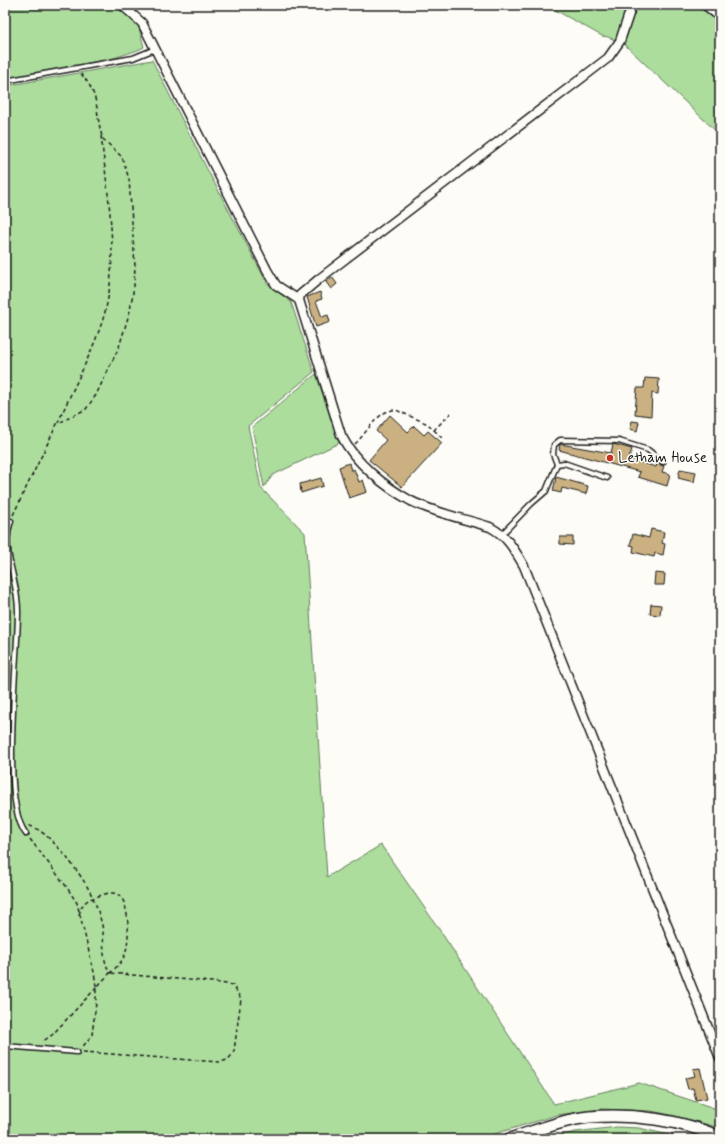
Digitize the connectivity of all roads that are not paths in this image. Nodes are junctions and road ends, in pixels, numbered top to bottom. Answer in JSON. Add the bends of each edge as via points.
{"nodes":[{"id":1,"x":122,"y":5,"type":"edge"},
{"id":2,"x":632,"y":5,"type":"edge"},
{"id":3,"x":705,"y":5,"type":"edge"},
{"id":4,"x":720,"y":17,"type":"edge"},
{"id":5,"x":156,"y":49,"type":"junction"},
{"id":6,"x":5,"y":81,"type":"edge"},
{"id":7,"x":299,"y":300,"type":"junction"},
{"id":8,"x":663,"y":462,"type":"dead end"},
{"id":9,"x":557,"y":464,"type":"junction"},
{"id":10,"x":607,"y":478,"type":"dead end"},
{"id":11,"x":11,"y":521,"type":"road end"},
{"id":12,"x":502,"y":534,"type":"junction"},
{"id":13,"x":26,"y":834,"type":"road end"},
{"id":14,"x":5,"y":1046,"type":"edge"},
{"id":15,"x":77,"y":1052,"type":"road end"},
{"id":16,"x":720,"y":1058,"type":"edge"},
{"id":17,"x":720,"y":1137,"type":"edge"},
{"id":18,"x":510,"y":1139,"type":"edge"}],
"edges":[{"from":1,"to":5,"type":"street","via":[[142,23]]},
{"from":2,"to":7,"type":"street","via":[[620,41],[608,58],[319,279],[300,295]]},
{"from":3,"to":4,"type":"street"},
{"from":5,"to":6,"type":"lane","via":[[133,58]]},
{"from":5,"to":7,"type":"street","via":[[267,270],[276,285]]},
{"from":7,"to":12,"type":"street","via":[[340,434],[349,449],[369,470],[412,501],[490,527]]},
{"from":8,"to":9,"type":"lane","via":[[648,450],[619,441],[579,439],[560,440],[554,445],[553,454]]},
{"from":9,"to":10,"type":"lane","via":[[564,463]]},
{"from":9,"to":12,"type":"lane","via":[[546,491]]},
{"from":11,"to":13,"type":"lane","via":[[5,541],[15,581],[18,612],[9,757],[12,799],[20,828]]},
{"from":12,"to":16,"type":"street","via":[[524,566],[539,601]]},
{"from":14,"to":15,"type":"lane"},
{"from":17,"to":18,"type":"street","via":[[674,1123],[619,1116],[587,1117]]}]}
